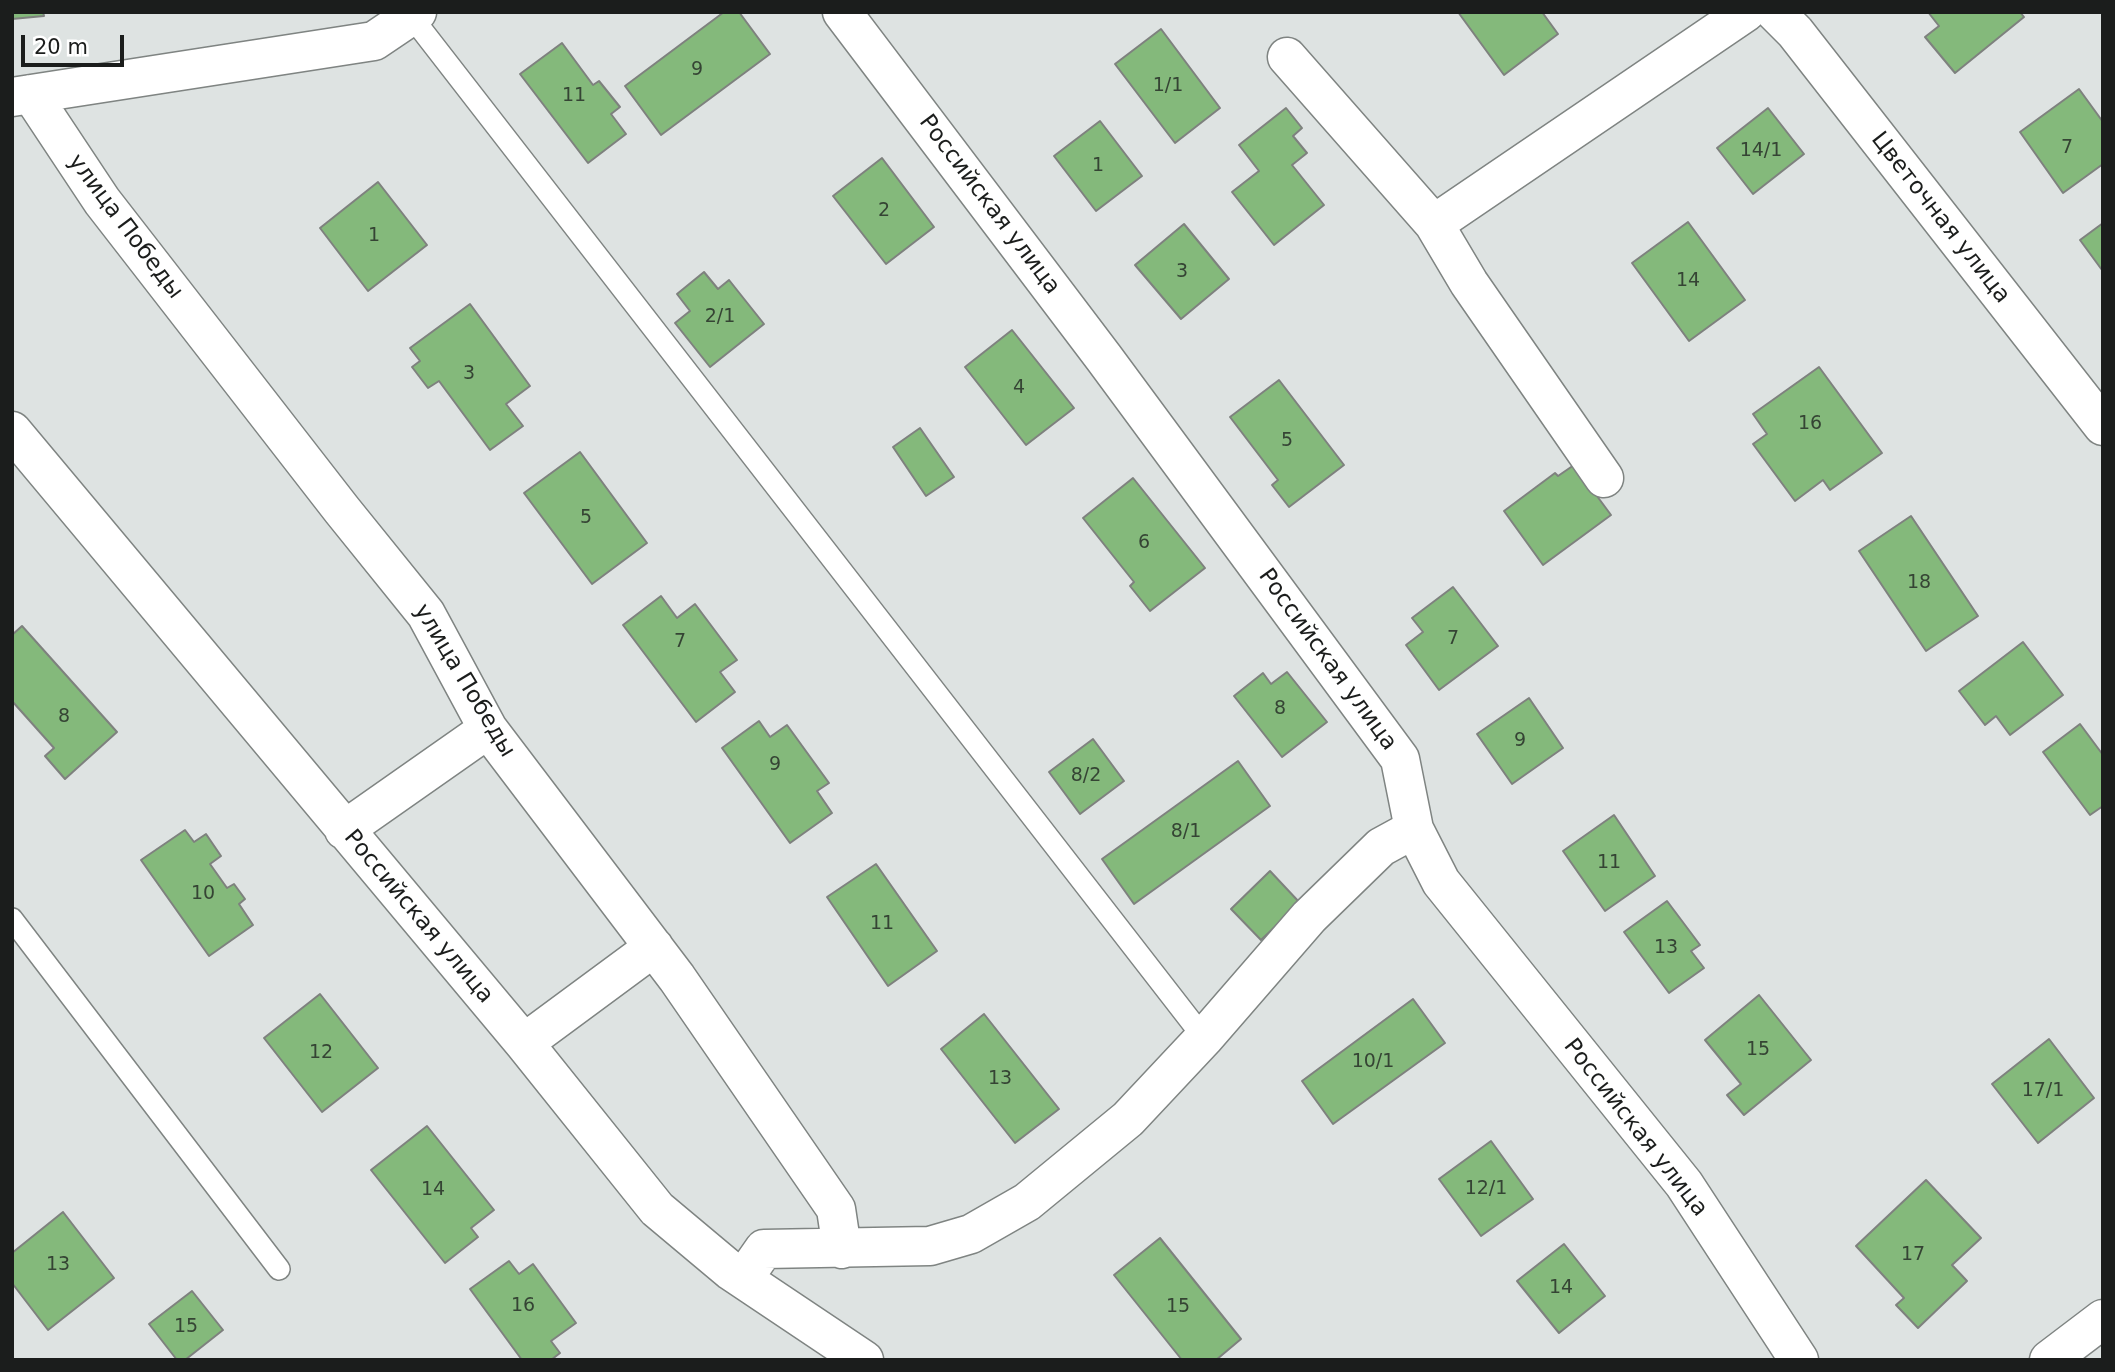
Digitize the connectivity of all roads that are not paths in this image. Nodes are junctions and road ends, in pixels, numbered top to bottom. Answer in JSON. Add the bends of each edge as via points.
{"nodes":[{"id":1,"x":842,"y":12,"type":"edge"},
{"id":2,"x":1746,"y":12,"type":"edge"},
{"id":3,"x":414,"y":14,"type":"edge"},
{"id":4,"x":1796,"y":19,"type":"edge"},
{"id":5,"x":1287,"y":57,"type":"dead end"},
{"id":6,"x":22,"y":96,"type":"edge"},
{"id":7,"x":1434,"y":224,"type":"junction"},
{"id":8,"x":2103,"y":426,"type":"edge"},
{"id":9,"x":12,"y":431,"type":"edge"},
{"id":10,"x":1604,"y":478,"type":"dead end"},
{"id":11,"x":488,"y":729,"type":"junction"},
{"id":12,"x":1414,"y":829,"type":"junction"},
{"id":13,"x":344,"y":830,"type":"junction"},
{"id":14,"x":12,"y":919,"type":"edge"},
{"id":15,"x":654,"y":947,"type":"junction"},
{"id":16,"x":1204,"y":1038,"type":"junction"},
{"id":17,"x":524,"y":1043,"type":"junction"},
{"id":18,"x":842,"y":1249,"type":"junction"},
{"id":19,"x":279,"y":1269,"type":"dead end"},
{"id":20,"x":743,"y":1279,"type":"junction"},
{"id":21,"x":2103,"y":1319,"type":"edge"},
{"id":22,"x":860,"y":1359,"type":"edge"},
{"id":23,"x":1799,"y":1360,"type":"edge"},
{"id":24,"x":2049,"y":1360,"type":"edge"}],
"edges":[{"from":1,"to":12,"type":"street","name":"Российская улица","via":[[1400,759]]},
{"from":2,"to":7,"type":"street"},
{"from":3,"to":6,"type":"street","via":[[374,41]]},
{"from":3,"to":16,"type":"lane"},
{"from":4,"to":8,"type":"street","name":"Цветочная улица"},
{"from":5,"to":7,"type":"street"},
{"from":6,"to":11,"type":"street","name":"улица Победы","via":[[426,614]]},
{"from":7,"to":10,"type":"street","via":[[1469,283]]},
{"from":9,"to":13,"type":"street","name":"Российская улица"},
{"from":11,"to":13,"type":"street"},
{"from":11,"to":15,"type":"street","name":"улица Победы"},
{"from":12,"to":16,"type":"street","via":[[1381,847],[1309,917]]},
{"from":12,"to":23,"type":"street","name":"Российская улица","via":[[1441,882],[1684,1184]]},
{"from":13,"to":17,"type":"street","name":"Российская улица"},
{"from":14,"to":19,"type":"lane"},
{"from":15,"to":17,"type":"street"},
{"from":15,"to":18,"type":"street","name":"улица Победы","via":[[836,1209]]},
{"from":16,"to":18,"type":"street","via":[[1128,1119],[1027,1202],[971,1234],[930,1246]]},
{"from":17,"to":20,"type":"street","name":"Российская улица","via":[[657,1209]]},
{"from":18,"to":20,"type":"street","via":[[764,1249]]},
{"from":20,"to":22,"type":"street","name":"Российская улица"},
{"from":21,"to":24,"type":"street"}]}
